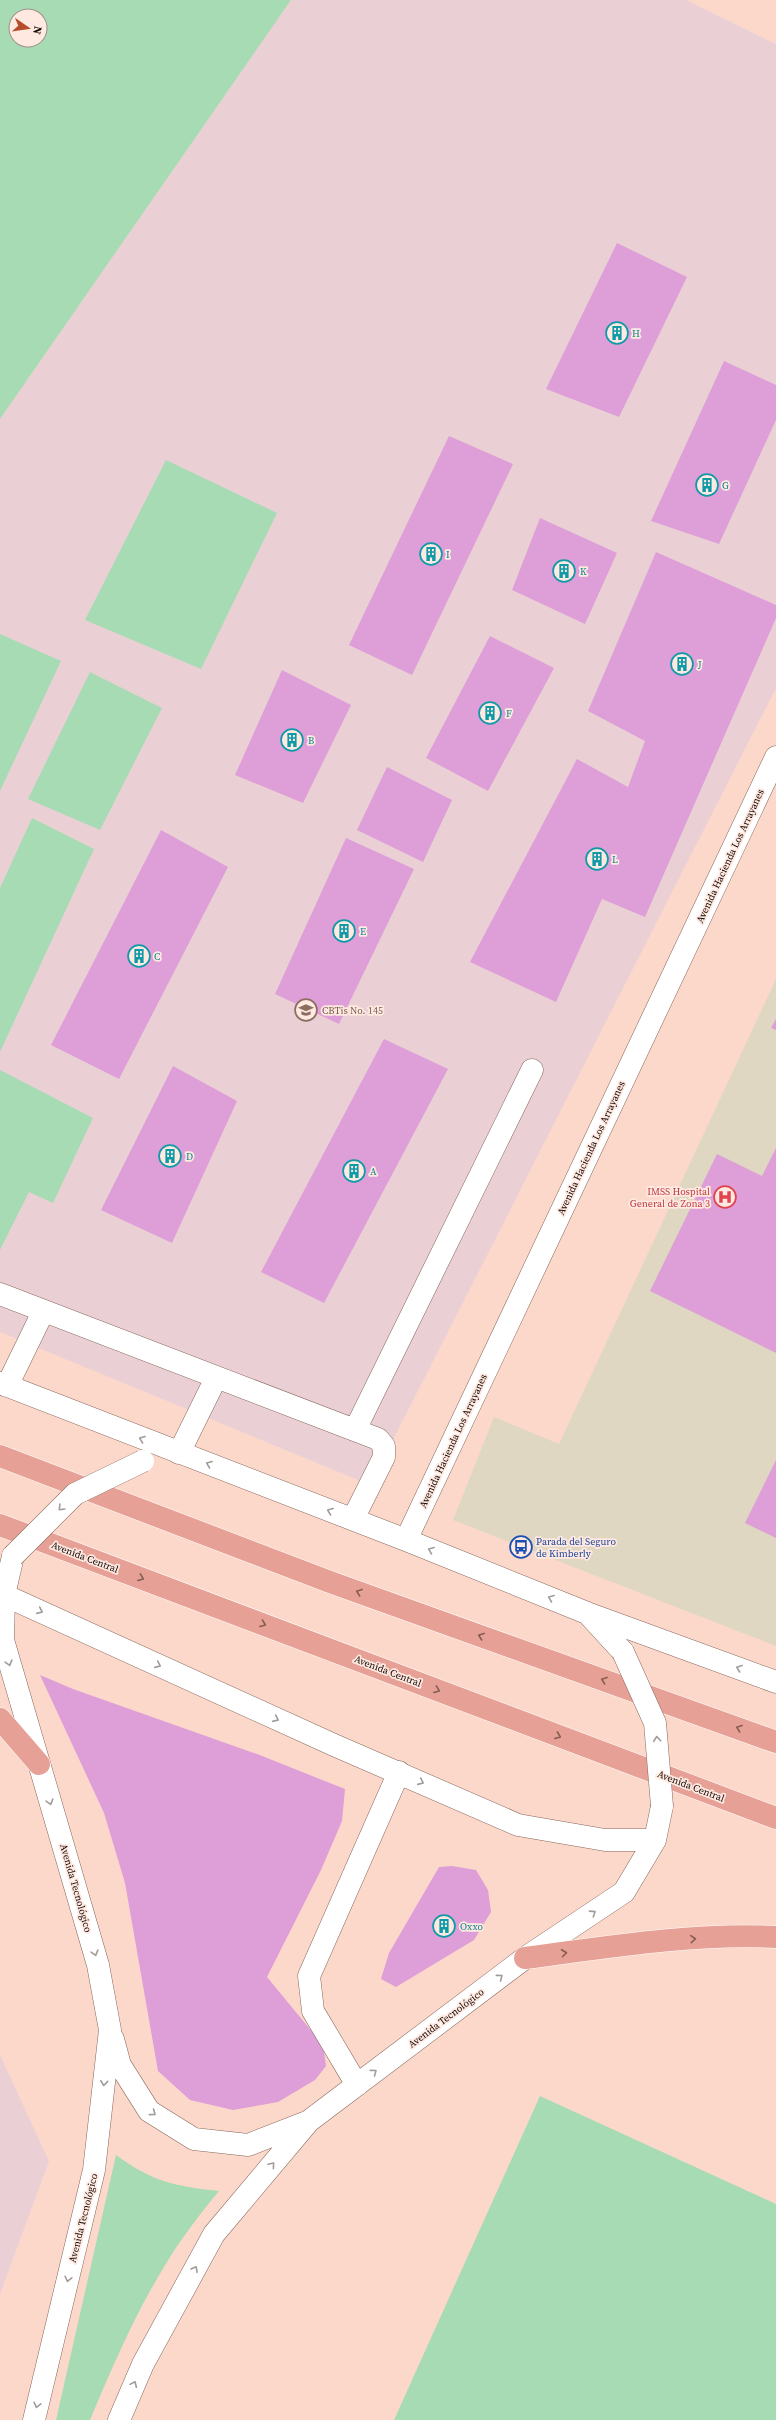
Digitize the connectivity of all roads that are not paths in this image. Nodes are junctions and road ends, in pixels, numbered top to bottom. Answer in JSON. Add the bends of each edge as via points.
{"nodes":[{"id":1,"x":776,"y":757,"type":"edge"},
{"id":2,"x":532,"y":1070,"type":"dead end"},
{"id":3,"x":0,"y":1294,"type":"edge"},
{"id":4,"x":44,"y":1312,"type":"junction"},
{"id":5,"x":216,"y":1378,"type":"junction"},
{"id":6,"x":3,"y":1385,"type":"edge"},
{"id":7,"x":355,"y":1430,"type":"junction"},
{"id":8,"x":179,"y":1453,"type":"junction"},
{"id":9,"x":0,"y":1456,"type":"edge"},
{"id":10,"x":353,"y":1519,"type":"junction"},
{"id":11,"x":0,"y":1525,"type":"edge"},
{"id":12,"x":406,"y":1540,"type":"junction"},
{"id":13,"x":4,"y":1595,"type":"junction"},
{"id":14,"x":587,"y":1613,"type":"junction"},
{"id":15,"x":776,"y":1682,"type":"edge"},
{"id":16,"x":0,"y":1719,"type":"edge"},
{"id":17,"x":776,"y":1742,"type":"edge"},
{"id":18,"x":39,"y":1764,"type":"junction"},
{"id":19,"x":399,"y":1772,"type":"junction"},
{"id":20,"x":776,"y":1818,"type":"edge"},
{"id":21,"x":655,"y":1840,"type":"junction"},
{"id":22,"x":776,"y":1936,"type":"edge"},
{"id":23,"x":525,"y":1958,"type":"junction"},
{"id":24,"x":110,"y":2030,"type":"junction"},
{"id":25,"x":357,"y":2085,"type":"junction"},
{"id":26,"x":309,"y":2121,"type":"junction"},
{"id":27,"x":34,"y":2420,"type":"edge"},
{"id":28,"x":119,"y":2420,"type":"edge"}],
"edges":[{"from":1,"to":12,"type":"street","name":"Avenida Hacienda Los Arrayanes"},
{"from":2,"to":7,"type":"street"},
{"from":3,"to":4,"type":"street"},
{"from":4,"to":5,"type":"street"},
{"from":4,"to":6,"type":"street"},
{"from":5,"to":7,"type":"street"},
{"from":5,"to":8,"type":"street"},
{"from":8,"to":6,"type":"street","one_way":true},
{"from":7,"to":10,"type":"street","via":[[378,1439],[384,1446],[384,1457]]},
{"from":10,"to":8,"type":"street","one_way":true},
{"from":8,"to":13,"type":"street","name":"Avenida Tecnológico","one_way":true,"bridge":true,"via":[[143,1461],[75,1494],[13,1556]]},
{"from":17,"to":9,"type":"main road","one_way":true,"via":[[330,1582]]},
{"from":10,"to":12,"type":"street"},
{"from":11,"to":20,"type":"main road","name":"Avenida Central","one_way":true},
{"from":14,"to":12,"type":"street","one_way":true},
{"from":13,"to":18,"type":"street","name":"Avenida Tecnológico","one_way":true,"via":[[2,1640]]},
{"from":13,"to":19,"type":"street","one_way":true},
{"from":15,"to":14,"type":"street","one_way":true},
{"from":21,"to":14,"type":"street","name":"Avenida Tecnológico","one_way":true,"bridge":true,"via":[[662,1806],[655,1723],[623,1652]]},
{"from":16,"to":18,"type":"main road"},
{"from":18,"to":24,"type":"street","name":"Avenida Tecnológico","one_way":true,"via":[[98,1965]]},
{"from":19,"to":21,"type":"street","one_way":true,"via":[[518,1825],[605,1840]]},
{"from":19,"to":25,"type":"street","via":[[309,1976],[314,2011]]},
{"from":23,"to":21,"type":"street","name":"Avenida Tecnológico","one_way":true,"via":[[624,1892]]},
{"from":23,"to":22,"type":"main road","one_way":true,"via":[[636,1944],[744,1935]]},
{"from":25,"to":23,"type":"street","name":"Avenida Tecnológico","one_way":true},
{"from":24,"to":26,"type":"street","one_way":true,"via":[[120,2065],[149,2111],[194,2139],[248,2145]]},
{"from":24,"to":27,"type":"street","name":"Avenida Tecnológico","one_way":true,"via":[[94,2170]]},
{"from":25,"to":26,"type":"street","name":"Avenida Tecnológico"},
{"from":28,"to":26,"type":"street","name":"Avenida Tecnológico","one_way":true,"via":[[143,2364],[214,2234]]}]}
